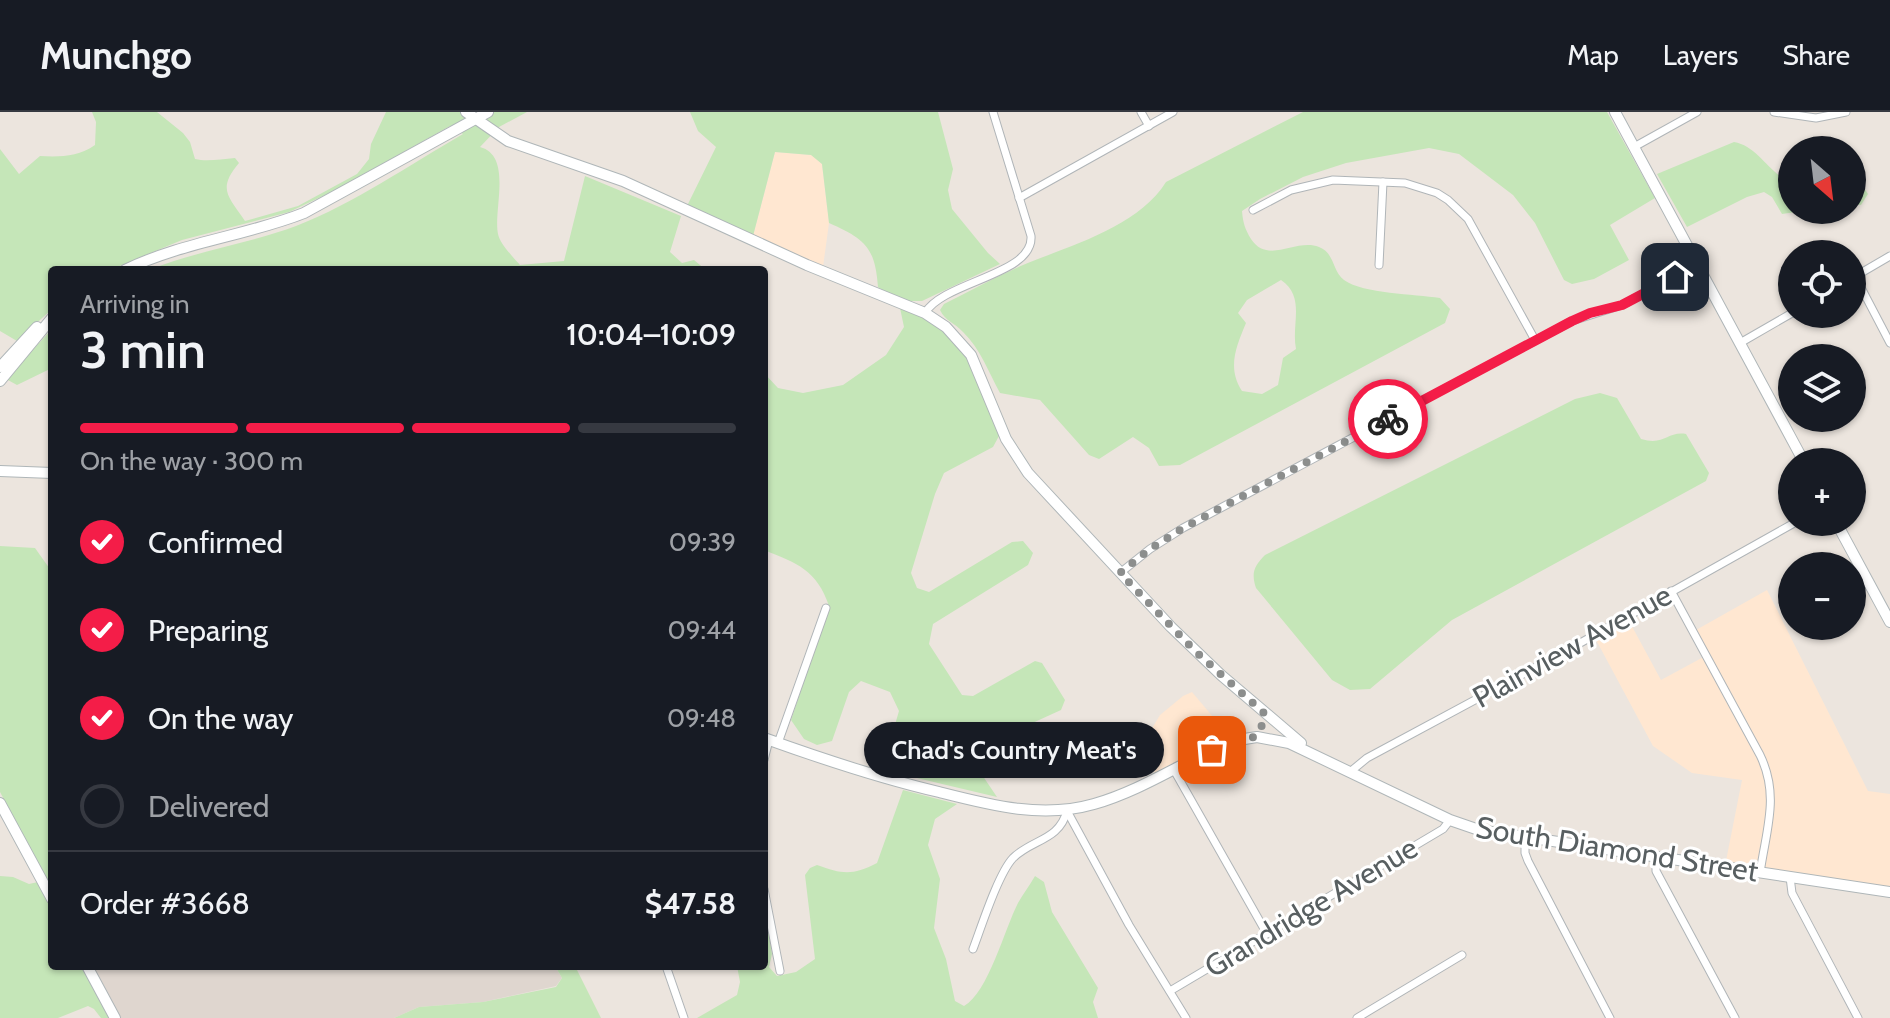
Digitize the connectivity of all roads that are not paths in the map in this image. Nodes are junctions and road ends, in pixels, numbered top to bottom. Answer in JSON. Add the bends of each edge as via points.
{"nodes":[{"id":1,"x":466,"y":112,"type":"edge"},
{"id":2,"x":488,"y":112,"type":"edge"},
{"id":3,"x":993,"y":112,"type":"edge"},
{"id":4,"x":1141,"y":112,"type":"edge"},
{"id":5,"x":1173,"y":112,"type":"edge"},
{"id":6,"x":1615,"y":112,"type":"edge"},
{"id":7,"x":1697,"y":112,"type":"edge"},
{"id":8,"x":1774,"y":112,"type":"edge"},
{"id":9,"x":1846,"y":112,"type":"edge"},
{"id":10,"x":476,"y":119,"type":"junction"},
{"id":11,"x":1149,"y":126,"type":"junction"},
{"id":12,"x":1634,"y":147,"type":"junction"},
{"id":13,"x":1383,"y":182,"type":"junction"},
{"id":14,"x":1019,"y":198,"type":"junction"},
{"id":15,"x":1253,"y":210,"type":"dead end"},
{"id":16,"x":1890,"y":256,"type":"edge"},
{"id":17,"x":1379,"y":265,"type":"dead end"},
{"id":18,"x":1697,"y":265,"type":"junction"},
{"id":19,"x":135,"y":266,"type":"edge"},
{"id":20,"x":1866,"y":270,"type":"edge"},
{"id":21,"x":1866,"y":299,"type":"edge"},
{"id":22,"x":925,"y":313,"type":"junction"},
{"id":23,"x":48,"y":321,"type":"edge"},
{"id":24,"x":1778,"y":321,"type":"edge"},
{"id":25,"x":48,"y":323,"type":"edge"},
{"id":26,"x":1535,"y":340,"type":"junction"},
{"id":27,"x":1740,"y":343,"type":"junction"},
{"id":28,"x":1890,"y":343,"type":"edge"},
{"id":29,"x":0,"y":367,"type":"edge"},
{"id":30,"x":0,"y":381,"type":"edge"},
{"id":31,"x":1796,"y":448,"type":"edge"},
{"id":32,"x":2,"y":470,"type":"edge"},
{"id":33,"x":48,"y":473,"type":"edge"},
{"id":34,"x":1778,"y":532,"type":"edge"},
{"id":35,"x":1844,"y":536,"type":"edge"},
{"id":36,"x":1120,"y":573,"type":"junction"},
{"id":37,"x":1671,"y":591,"type":"junction"},
{"id":38,"x":826,"y":608,"type":"dead end"},
{"id":39,"x":1890,"y":622,"type":"edge"},
{"id":40,"x":1264,"y":713,"type":"junction"},
{"id":41,"x":1260,"y":737,"type":"junction"},
{"id":42,"x":770,"y":741,"type":"edge"},
{"id":43,"x":1312,"y":753,"type":"junction"},
{"id":44,"x":1174,"y":770,"type":"junction"},
{"id":45,"x":1350,"y":772,"type":"junction"},
{"id":46,"x":0,"y":803,"type":"edge"},
{"id":47,"x":1067,"y":811,"type":"junction"},
{"id":48,"x":1450,"y":820,"type":"junction"},
{"id":49,"x":1525,"y":838,"type":"junction"},
{"id":50,"x":1656,"y":857,"type":"junction"},
{"id":51,"x":1760,"y":873,"type":"junction"},
{"id":52,"x":1790,"y":877,"type":"junction"},
{"id":53,"x":48,"y":892,"type":"edge"},
{"id":54,"x":1890,"y":892,"type":"edge"},
{"id":55,"x":768,"y":910,"type":"edge"},
{"id":56,"x":1267,"y":934,"type":"junction"},
{"id":57,"x":973,"y":949,"type":"dead end"},
{"id":58,"x":1462,"y":955,"type":"dead end"},
{"id":59,"x":89,"y":970,"type":"edge"},
{"id":60,"x":667,"y":970,"type":"edge"},
{"id":61,"x":780,"y":971,"type":"dead end"},
{"id":62,"x":1170,"y":991,"type":"junction"},
{"id":63,"x":115,"y":1018,"type":"edge"},
{"id":64,"x":684,"y":1018,"type":"edge"},
{"id":65,"x":1186,"y":1018,"type":"edge"},
{"id":66,"x":1357,"y":1018,"type":"edge"},
{"id":67,"x":1610,"y":1018,"type":"edge"},
{"id":68,"x":1735,"y":1018,"type":"edge"},
{"id":69,"x":1858,"y":1018,"type":"edge"}],
"edges":[{"from":1,"to":10,"type":"street"},
{"from":2,"to":10,"type":"street"},
{"from":3,"to":14,"type":"street"},
{"from":4,"to":11,"type":"street"},
{"from":5,"to":11,"type":"street"},
{"from":6,"to":12,"type":"street"},
{"from":7,"to":12,"type":"street"},
{"from":8,"to":9,"type":"street","via":[[1816,118]]},
{"from":10,"to":19,"type":"street","via":[[304,213]]},
{"from":10,"to":22,"type":"street","via":[[508,141],[623,181]]},
{"from":11,"to":14,"type":"street"},
{"from":12,"to":18,"type":"street"},
{"from":13,"to":15,"type":"street","via":[[1318,182]]},
{"from":13,"to":17,"type":"street"},
{"from":13,"to":26,"type":"street","via":[[1426,188],[1458,209],[1475,230]]},
{"from":14,"to":22,"type":"street","via":[[1030,248],[1006,268],[934,300]]},
{"from":16,"to":20,"type":"street"},
{"from":18,"to":26,"type":"street","via":[[1630,301],[1580,317]]},
{"from":18,"to":27,"type":"street"},
{"from":21,"to":28,"type":"street"},
{"from":22,"to":36,"type":"street","via":[[965,346],[1020,463]]},
{"from":23,"to":29,"type":"street"},
{"from":24,"to":27,"type":"street"},
{"from":25,"to":30,"type":"street"},
{"from":26,"to":36,"type":"street","via":[[1183,528]]},
{"from":27,"to":31,"type":"street"},
{"from":32,"to":33,"type":"street"},
{"from":34,"to":37,"type":"street","name":"Plainview Avenue"},
{"from":35,"to":39,"type":"street"},
{"from":36,"to":40,"type":"street"},
{"from":37,"to":45,"type":"street","name":"Plainview Avenue"},
{"from":37,"to":51,"type":"street","via":[[1770,778]]},
{"from":38,"to":42,"type":"street"},
{"from":40,"to":41,"type":"street"},
{"from":40,"to":43,"type":"street"},
{"from":41,"to":43,"type":"street","name":"South Diamond Street"},
{"from":41,"to":44,"type":"street","via":[[1223,745]]},
{"from":42,"to":47,"type":"street","via":[[957,797],[1018,809]]},
{"from":43,"to":45,"type":"street","name":"South Diamond Street"},
{"from":44,"to":47,"type":"street","via":[[1119,796]]},
{"from":44,"to":56,"type":"street"},
{"from":45,"to":48,"type":"street","name":"South Diamond Street"},
{"from":46,"to":53,"type":"street"},
{"from":47,"to":57,"type":"street","via":[[1057,831],[1012,860]]},
{"from":47,"to":62,"type":"street"},
{"from":48,"to":49,"type":"street","name":"South Diamond Street"},
{"from":48,"to":56,"type":"street","name":"Grandridge Avenue"},
{"from":49,"to":50,"type":"street","name":"South Diamond Street"},
{"from":49,"to":67,"type":"street","via":[[1528,861]]},
{"from":50,"to":51,"type":"street","name":"South Diamond Street"},
{"from":50,"to":68,"type":"street","via":[[1656,871]]},
{"from":51,"to":52,"type":"street","name":"South Diamond Street"},
{"from":52,"to":54,"type":"street","name":"South Diamond Street"},
{"from":52,"to":69,"type":"street","via":[[1792,893]]},
{"from":55,"to":61,"type":"street"},
{"from":56,"to":62,"type":"street","name":"Grandridge Avenue"},
{"from":58,"to":66,"type":"street"},
{"from":59,"to":63,"type":"street"},
{"from":60,"to":64,"type":"street"},
{"from":62,"to":65,"type":"street"}]}
